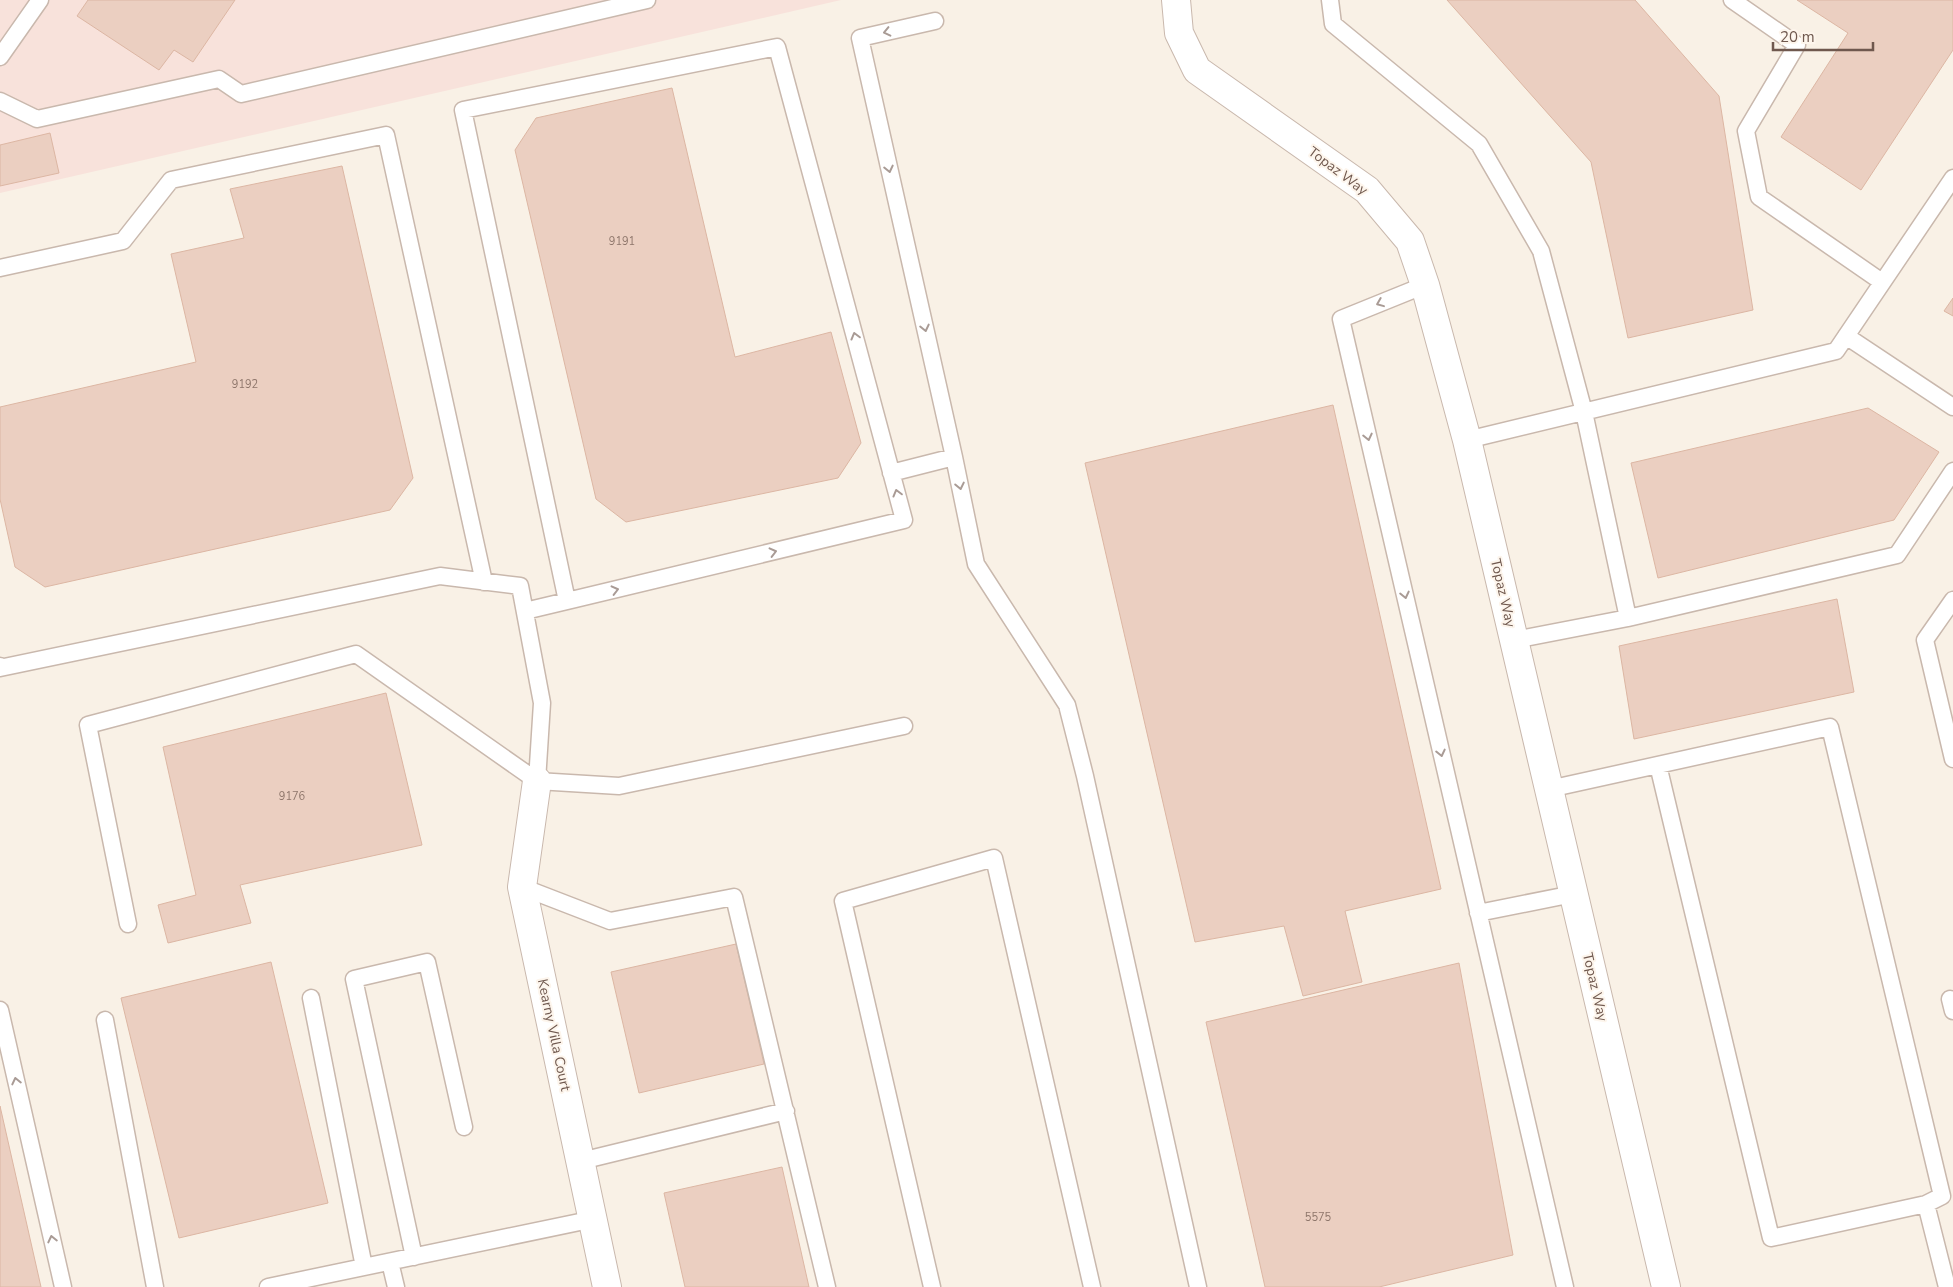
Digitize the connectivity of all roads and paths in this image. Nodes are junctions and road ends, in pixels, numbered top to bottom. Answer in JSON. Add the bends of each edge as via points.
{"nodes":[{"id":1,"x":40,"y":0,"type":"edge"},
{"id":2,"x":647,"y":0,"type":"edge"},
{"id":3,"x":1176,"y":0,"type":"edge"},
{"id":4,"x":1330,"y":0,"type":"edge"},
{"id":5,"x":1732,"y":0,"type":"edge"},
{"id":6,"x":935,"y":21,"type":"dead end"},
{"id":7,"x":0,"y":57,"type":"edge"},
{"id":8,"x":0,"y":101,"type":"edge"},
{"id":9,"x":1953,"y":178,"type":"edge"},
{"id":10,"x":0,"y":268,"type":"edge"},
{"id":11,"x":1882,"y":282,"type":"junction"},
{"id":12,"x":1425,"y":285,"type":"junction"},
{"id":13,"x":1846,"y":336,"type":"junction"},
{"id":14,"x":1953,"y":407,"type":"edge"},
{"id":15,"x":1584,"y":412,"type":"junction"},
{"id":16,"x":1467,"y":440,"type":"junction"},
{"id":17,"x":954,"y":457,"type":"junction"},
{"id":18,"x":1953,"y":471,"type":"edge"},
{"id":19,"x":891,"y":473,"type":"junction"},
{"id":20,"x":484,"y":582,"type":"junction"},
{"id":21,"x":1953,"y":600,"type":"edge"},
{"id":22,"x":567,"y":601,"type":"junction"},
{"id":23,"x":525,"y":611,"type":"junction"},
{"id":24,"x":1628,"y":618,"type":"junction"},
{"id":25,"x":1514,"y":640,"type":"junction"},
{"id":26,"x":0,"y":666,"type":"edge"},
{"id":27,"x":904,"y":726,"type":"dead end"},
{"id":28,"x":1953,"y":758,"type":"edge"},
{"id":29,"x":1658,"y":764,"type":"junction"},
{"id":30,"x":537,"y":781,"type":"junction"},
{"id":31,"x":1549,"y":789,"type":"junction"},
{"id":32,"x":522,"y":887,"type":"junction"},
{"id":33,"x":1573,"y":894,"type":"junction"},
{"id":34,"x":1478,"y":913,"type":"junction"},
{"id":35,"x":128,"y":924,"type":"dead end"},
{"id":36,"x":312,"y":998,"type":"dead end"},
{"id":37,"x":0,"y":1010,"type":"edge"},
{"id":38,"x":104,"y":1020,"type":"dead end"},
{"id":39,"x":786,"y":1111,"type":"junction"},
{"id":40,"x":464,"y":1127,"type":"dead end"},
{"id":41,"x":581,"y":1161,"type":"junction"},
{"id":42,"x":1926,"y":1204,"type":"junction"},
{"id":43,"x":594,"y":1219,"type":"junction"},
{"id":44,"x":414,"y":1257,"type":"junction"},
{"id":45,"x":390,"y":1262,"type":"junction"},
{"id":46,"x":364,"y":1267,"type":"junction"},
{"id":47,"x":63,"y":1287,"type":"edge"},
{"id":48,"x":155,"y":1287,"type":"edge"},
{"id":49,"x":268,"y":1287,"type":"edge"},
{"id":50,"x":396,"y":1287,"type":"edge"},
{"id":51,"x":608,"y":1287,"type":"edge"},
{"id":52,"x":827,"y":1287,"type":"edge"},
{"id":53,"x":932,"y":1287,"type":"edge"},
{"id":54,"x":1092,"y":1287,"type":"edge"},
{"id":55,"x":1198,"y":1287,"type":"edge"},
{"id":56,"x":1564,"y":1287,"type":"edge"},
{"id":57,"x":1666,"y":1287,"type":"edge"},
{"id":58,"x":1947,"y":1287,"type":"edge"}],
"edges":[{"from":1,"to":7,"type":"lane"},
{"from":2,"to":8,"type":"lane","via":[[242,94],[219,79],[37,119]]},
{"from":3,"to":12,"type":"street","name":"Topaz Way","via":[[1179,33],[1197,70],[1367,190],[1410,241]]},
{"from":4,"to":15,"type":"lane","via":[[1334,24],[1479,144],[1541,251]]},
{"from":5,"to":11,"type":"lane","via":[[1797,45],[1746,131],[1759,197]]},
{"from":6,"to":17,"type":"lane","one_way":true,"via":[[860,38]]},
{"from":9,"to":11,"type":"lane"},
{"from":10,"to":20,"type":"lane","via":[[123,241],[171,180],[386,135]]},
{"from":11,"to":13,"type":"lane"},
{"from":12,"to":16,"type":"street","name":"Topaz Way"},
{"from":12,"to":34,"type":"lane","one_way":true,"via":[[1341,319]]},
{"from":13,"to":14,"type":"lane"},
{"from":13,"to":15,"type":"lane","via":[[1836,350]]},
{"from":15,"to":16,"type":"lane"},
{"from":15,"to":24,"type":"lane"},
{"from":16,"to":25,"type":"street","name":"Topaz Way"},
{"from":17,"to":19,"type":"lane"},
{"from":17,"to":55,"type":"lane","one_way":true,"via":[[976,564],[1067,705]]},
{"from":18,"to":24,"type":"lane","via":[[1897,555]]},
{"from":22,"to":19,"type":"lane","one_way":true,"via":[[904,520]]},
{"from":19,"to":22,"type":"lane","one_way":true,"via":[[777,47],[463,110]]},
{"from":20,"to":23,"type":"lane","via":[[520,586]]},
{"from":20,"to":26,"type":"lane","via":[[440,576]]},
{"from":21,"to":28,"type":"lane","via":[[1926,640]]},
{"from":22,"to":23,"type":"lane"},
{"from":23,"to":30,"type":"lane","via":[[542,703]]},
{"from":24,"to":25,"type":"lane"},
{"from":25,"to":31,"type":"street","name":"Topaz Way"},
{"from":27,"to":30,"type":"lane","via":[[619,786]]},
{"from":29,"to":31,"type":"lane"},
{"from":29,"to":42,"type":"lane","via":[[1771,1238]]},
{"from":29,"to":42,"type":"lane","via":[[1830,727],[1942,1196]]},
{"from":30,"to":32,"type":"street","name":"Kearny Villa Court"},
{"from":30,"to":35,"type":"lane","via":[[356,654],[88,725]]},
{"from":31,"to":33,"type":"street","name":"Topaz Way"},
{"from":32,"to":39,"type":"lane","via":[[610,921],[734,897]]},
{"from":32,"to":41,"type":"street","name":"Kearny Villa Court"},
{"from":33,"to":34,"type":"lane"},
{"from":33,"to":57,"type":"street","name":"Topaz Way"},
{"from":34,"to":56,"type":"lane"},
{"from":36,"to":46,"type":"lane"},
{"from":47,"to":37,"type":"lane","one_way":true},
{"from":38,"to":48,"type":"lane"},
{"from":39,"to":41,"type":"lane"},
{"from":39,"to":52,"type":"lane"},
{"from":40,"to":44,"type":"lane","via":[[427,962],[354,979]]},
{"from":41,"to":43,"type":"street","name":"Kearny Villa Court"},
{"from":42,"to":58,"type":"lane"},
{"from":43,"to":44,"type":"lane"},
{"from":43,"to":51,"type":"street","name":"Kearny Villa Court"},
{"from":44,"to":45,"type":"lane"},
{"from":45,"to":46,"type":"lane"},
{"from":45,"to":50,"type":"lane"},
{"from":46,"to":49,"type":"lane"},
{"from":53,"to":54,"type":"lane","via":[[843,901],[994,858]]}]}
